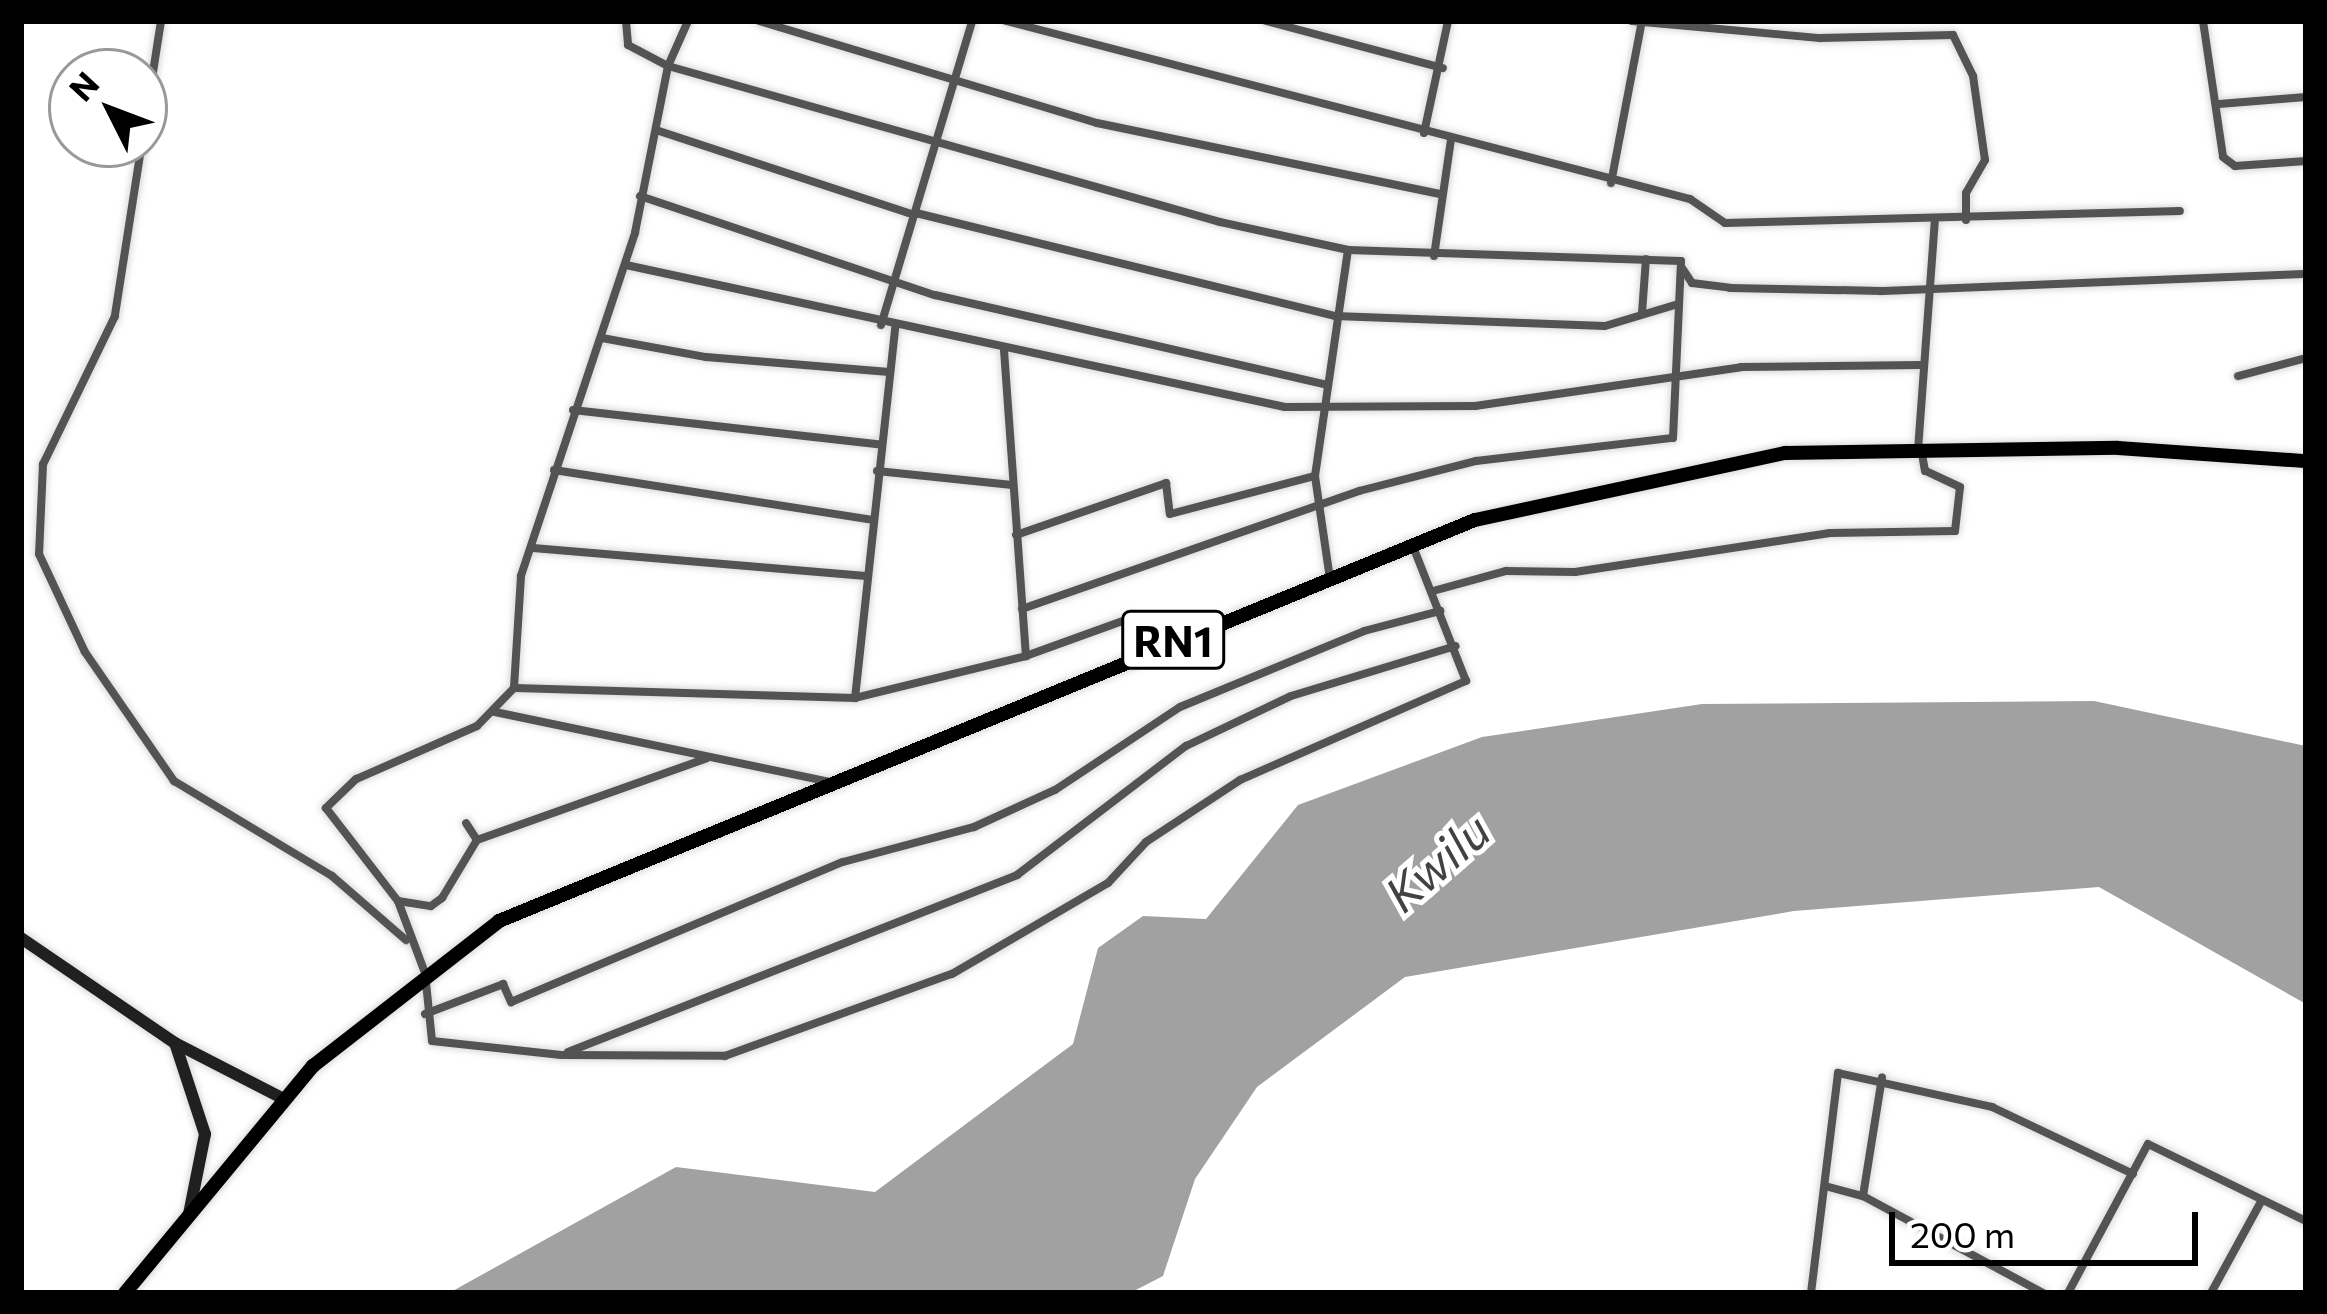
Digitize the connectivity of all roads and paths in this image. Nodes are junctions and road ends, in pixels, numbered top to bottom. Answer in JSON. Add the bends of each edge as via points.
{"nodes":[{"id":1,"x":160,"y":21,"type":"edge"},
{"id":2,"x":626,"y":21,"type":"edge"},
{"id":3,"x":688,"y":21,"type":"edge"},
{"id":4,"x":759,"y":21,"type":"edge"},
{"id":5,"x":972,"y":21,"type":"edge"},
{"id":6,"x":1006,"y":21,"type":"edge"},
{"id":7,"x":1266,"y":21,"type":"edge"},
{"id":8,"x":1448,"y":21,"type":"edge"},
{"id":9,"x":2203,"y":21,"type":"edge"},
{"id":10,"x":1638,"y":22,"type":"edge"},
{"id":11,"x":1026,"y":24,"type":"edge"},
{"id":12,"x":668,"y":66,"type":"junction"},
{"id":13,"x":1443,"y":68,"type":"junction"},
{"id":14,"x":954,"y":81,"type":"junction"},
{"id":15,"x":2306,"y":97,"type":"edge"},
{"id":16,"x":2219,"y":104,"type":"junction"},
{"id":17,"x":659,"y":130,"type":"junction"},
{"id":18,"x":1424,"y":133,"type":"junction"},
{"id":19,"x":1451,"y":139,"type":"junction"},
{"id":20,"x":935,"y":145,"type":"junction"},
{"id":21,"x":2306,"y":161,"type":"edge"},
{"id":22,"x":1611,"y":183,"type":"junction"},
{"id":23,"x":1439,"y":194,"type":"junction"},
{"id":24,"x":640,"y":196,"type":"junction"},
{"id":25,"x":2180,"y":212,"type":"dead end"},
{"id":26,"x":916,"y":214,"type":"junction"},
{"id":27,"x":1966,"y":220,"type":"junction"},
{"id":28,"x":1935,"y":221,"type":"junction"},
{"id":29,"x":1348,"y":250,"type":"junction"},
{"id":30,"x":1434,"y":256,"type":"junction"},
{"id":31,"x":1646,"y":259,"type":"junction"},
{"id":32,"x":1682,"y":261,"type":"junction"},
{"id":33,"x":626,"y":265,"type":"junction"},
{"id":34,"x":2306,"y":274,"type":"edge"},
{"id":35,"x":895,"y":282,"type":"junction"},
{"id":36,"x":1928,"y":290,"type":"junction"},
{"id":37,"x":1675,"y":305,"type":"junction"},
{"id":38,"x":1642,"y":313,"type":"junction"},
{"id":39,"x":1334,"y":316,"type":"junction"},
{"id":40,"x":881,"y":325,"type":"junction"},
{"id":41,"x":895,"y":327,"type":"junction"},
{"id":42,"x":602,"y":338,"type":"junction"},
{"id":43,"x":1004,"y":350,"type":"junction"},
{"id":44,"x":2306,"y":358,"type":"edge"},
{"id":45,"x":1921,"y":365,"type":"junction"},
{"id":46,"x":890,"y":372,"type":"junction"},
{"id":47,"x":2238,"y":376,"type":"dead end"},
{"id":48,"x":1678,"y":380,"type":"junction"},
{"id":49,"x":1324,"y":384,"type":"junction"},
{"id":50,"x":1322,"y":408,"type":"junction"},
{"id":51,"x":573,"y":410,"type":"junction"},
{"id":52,"x":878,"y":444,"type":"junction"},
{"id":53,"x":1920,"y":449,"type":"junction"},
{"id":54,"x":2306,"y":461,"type":"edge"},
{"id":55,"x":554,"y":470,"type":"junction"},
{"id":56,"x":877,"y":471,"type":"junction"},
{"id":57,"x":1315,"y":476,"type":"junction"},
{"id":58,"x":1012,"y":485,"type":"junction"},
{"id":59,"x":1320,"y":508,"type":"junction"},
{"id":60,"x":874,"y":520,"type":"junction"},
{"id":61,"x":1016,"y":535,"type":"junction"},
{"id":62,"x":533,"y":548,"type":"junction"},
{"id":63,"x":1414,"y":549,"type":"junction"},
{"id":64,"x":866,"y":576,"type":"junction"},
{"id":65,"x":1330,"y":581,"type":"junction"},
{"id":66,"x":1433,"y":590,"type":"junction"},
{"id":67,"x":1022,"y":609,"type":"junction"},
{"id":68,"x":1440,"y":611,"type":"junction"},
{"id":69,"x":1131,"y":618,"type":"dead end"},
{"id":70,"x":1456,"y":646,"type":"junction"},
{"id":71,"x":1026,"y":656,"type":"junction"},
{"id":72,"x":514,"y":688,"type":"junction"},
{"id":73,"x":856,"y":698,"type":"junction"},
{"id":74,"x":494,"y":712,"type":"junction"},
{"id":75,"x":711,"y":757,"type":"junction"},
{"id":76,"x":831,"y":782,"type":"junction"},
{"id":77,"x":466,"y":824,"type":"dead end"},
{"id":78,"x":477,"y":840,"type":"junction"},
{"id":79,"x":398,"y":901,"type":"junction"},
{"id":80,"x":21,"y":938,"type":"edge"},
{"id":81,"x":414,"y":950,"type":"junction"},
{"id":82,"x":425,"y":973,"type":"junction"},
{"id":83,"x":425,"y":1014,"type":"junction"},
{"id":84,"x":176,"y":1043,"type":"junction"},
{"id":85,"x":561,"y":1055,"type":"junction"},
{"id":86,"x":1882,"y":1078,"type":"junction"},
{"id":87,"x":284,"y":1100,"type":"junction"},
{"id":88,"x":2133,"y":1174,"type":"junction"},
{"id":89,"x":1825,"y":1186,"type":"junction"},
{"id":90,"x":1863,"y":1196,"type":"junction"},
{"id":91,"x":2262,"y":1200,"type":"junction"},
{"id":92,"x":187,"y":1219,"type":"junction"},
{"id":93,"x":2306,"y":1221,"type":"edge"},
{"id":94,"x":125,"y":1293,"type":"edge"},
{"id":95,"x":1811,"y":1293,"type":"edge"},
{"id":96,"x":2043,"y":1293,"type":"edge"},
{"id":97,"x":2068,"y":1293,"type":"edge"},
{"id":98,"x":2211,"y":1293,"type":"edge"}],
"edges":[{"from":1,"to":81,"type":"street","via":[[115,316],[43,464],[39,554],[86,652],[174,781],[235,826],[332,876]]},
{"from":2,"to":12,"type":"street","via":[[628,45]]},
{"from":3,"to":12,"type":"street"},
{"from":4,"to":14,"type":"street"},
{"from":5,"to":14,"type":"street"},
{"from":6,"to":11,"type":"street"},
{"from":7,"to":13,"type":"street"},
{"from":8,"to":13,"type":"street"},
{"from":9,"to":16,"type":"street"},
{"from":10,"to":22,"type":"street"},
{"from":10,"to":27,"type":"street","via":[[1820,38],[1953,35],[1972,76],[1985,160],[1966,193]]},
{"from":11,"to":18,"type":"street"},
{"from":12,"to":17,"type":"street"},
{"from":12,"to":20,"type":"street"},
{"from":13,"to":18,"type":"street"},
{"from":14,"to":20,"type":"street"},
{"from":14,"to":23,"type":"street","via":[[1266,165]]},
{"from":15,"to":16,"type":"street"},
{"from":16,"to":21,"type":"street","via":[[2229,163]]},
{"from":17,"to":24,"type":"street"},
{"from":17,"to":26,"type":"street"},
{"from":18,"to":19,"type":"street"},
{"from":19,"to":22,"type":"street"},
{"from":19,"to":23,"type":"street"},
{"from":20,"to":26,"type":"street"},
{"from":20,"to":29,"type":"street"},
{"from":22,"to":28,"type":"street","via":[[1690,199],[1725,223]]},
{"from":23,"to":30,"type":"street"},
{"from":24,"to":33,"type":"street"},
{"from":24,"to":35,"type":"street"},
{"from":25,"to":27,"type":"street"},
{"from":26,"to":35,"type":"street"},
{"from":26,"to":39,"type":"street"},
{"from":27,"to":28,"type":"street"},
{"from":28,"to":36,"type":"street"},
{"from":29,"to":30,"type":"street"},
{"from":29,"to":39,"type":"street"},
{"from":30,"to":31,"type":"street"},
{"from":31,"to":32,"type":"street"},
{"from":31,"to":38,"type":"street"},
{"from":32,"to":36,"type":"street","via":[[1687,278],[1711,286]]},
{"from":32,"to":37,"type":"street"},
{"from":33,"to":40,"type":"street"},
{"from":33,"to":42,"type":"street"},
{"from":34,"to":36,"type":"street"},
{"from":35,"to":40,"type":"street"},
{"from":35,"to":49,"type":"street"},
{"from":36,"to":45,"type":"street"},
{"from":37,"to":38,"type":"street"},
{"from":37,"to":48,"type":"street"},
{"from":38,"to":39,"type":"street","via":[[1605,326]]},
{"from":39,"to":49,"type":"street"},
{"from":40,"to":41,"type":"street"},
{"from":41,"to":43,"type":"street"},
{"from":41,"to":46,"type":"street"},
{"from":42,"to":46,"type":"street","via":[[706,357]]},
{"from":42,"to":51,"type":"street"},
{"from":43,"to":50,"type":"street"},
{"from":43,"to":58,"type":"street"},
{"from":44,"to":47,"type":"street"},
{"from":45,"to":48,"type":"street","via":[[1742,367]]},
{"from":45,"to":53,"type":"street"},
{"from":46,"to":52,"type":"street"},
{"from":48,"to":50,"type":"street","via":[[1475,406]]},
{"from":48,"to":59,"type":"street","via":[[1673,438],[1476,461]]},
{"from":49,"to":50,"type":"street"},
{"from":50,"to":57,"type":"street"},
{"from":51,"to":52,"type":"street"},
{"from":51,"to":55,"type":"street"},
{"from":52,"to":56,"type":"street"},
{"from":53,"to":54,"type":"highway","number":"RN1"},
{"from":53,"to":63,"type":"highway","number":"RN1","via":[[1785,453],[1682,469],[1475,520]]},
{"from":53,"to":66,"type":"street","via":[[1925,471],[1960,487],[1955,531],[1830,533],[1575,572],[1506,572]]},
{"from":55,"to":60,"type":"street"},
{"from":55,"to":62,"type":"street"},
{"from":56,"to":58,"type":"street"},
{"from":56,"to":60,"type":"street"},
{"from":57,"to":59,"type":"street"},
{"from":57,"to":61,"type":"street","via":[[1170,514],[1166,483]]},
{"from":58,"to":61,"type":"street"},
{"from":59,"to":65,"type":"street"},
{"from":59,"to":67,"type":"street"},
{"from":60,"to":64,"type":"street"},
{"from":61,"to":67,"type":"street"},
{"from":62,"to":64,"type":"street"},
{"from":62,"to":72,"type":"street","via":[[514,606],[522,650]]},
{"from":63,"to":65,"type":"highway","number":"RN1"},
{"from":63,"to":66,"type":"street"},
{"from":64,"to":73,"type":"street"},
{"from":65,"to":76,"type":"highway","number":"RN1"},
{"from":66,"to":68,"type":"street"},
{"from":67,"to":71,"type":"street"},
{"from":68,"to":70,"type":"street"},
{"from":68,"to":83,"type":"street","via":[[1364,631],[1180,707],[1055,790],[974,827],[843,862],[511,1002],[503,984]]},
{"from":69,"to":71,"type":"street"},
{"from":70,"to":85,"type":"street","via":[[1291,695],[1186,746],[1017,875]]},
{"from":70,"to":85,"type":"street","via":[[1466,681],[1240,780],[1146,842],[1108,883],[952,974],[725,1056]]},
{"from":71,"to":73,"type":"street"},
{"from":72,"to":73,"type":"street"},
{"from":72,"to":74,"type":"street"},
{"from":74,"to":75,"type":"street"},
{"from":74,"to":79,"type":"street","via":[[330,799],[330,823]]},
{"from":75,"to":76,"type":"street"},
{"from":75,"to":78,"type":"street"},
{"from":76,"to":82,"type":"highway","number":"RN1","via":[[545,898]]},
{"from":77,"to":78,"type":"street"},
{"from":78,"to":79,"type":"street","via":[[435,904]]},
{"from":79,"to":81,"type":"street"},
{"from":80,"to":84,"type":"main road"},
{"from":81,"to":82,"type":"street"},
{"from":82,"to":83,"type":"street"},
{"from":82,"to":87,"type":"highway","number":"RN1"},
{"from":83,"to":85,"type":"street","via":[[437,1045]]},
{"from":84,"to":87,"type":"main road"},
{"from":84,"to":92,"type":"main road","via":[[205,1134]]},
{"from":86,"to":88,"type":"street","via":[[2011,1114]]},
{"from":86,"to":89,"type":"street","via":[[1838,1073]]},
{"from":86,"to":90,"type":"street"},
{"from":87,"to":92,"type":"highway","number":"RN1"},
{"from":88,"to":91,"type":"street","via":[[2149,1144]]},
{"from":88,"to":97,"type":"street"},
{"from":89,"to":90,"type":"street"},
{"from":89,"to":95,"type":"street"},
{"from":90,"to":96,"type":"street"},
{"from":91,"to":93,"type":"street"},
{"from":91,"to":98,"type":"street"},
{"from":92,"to":94,"type":"highway","number":"RN1"}]}
